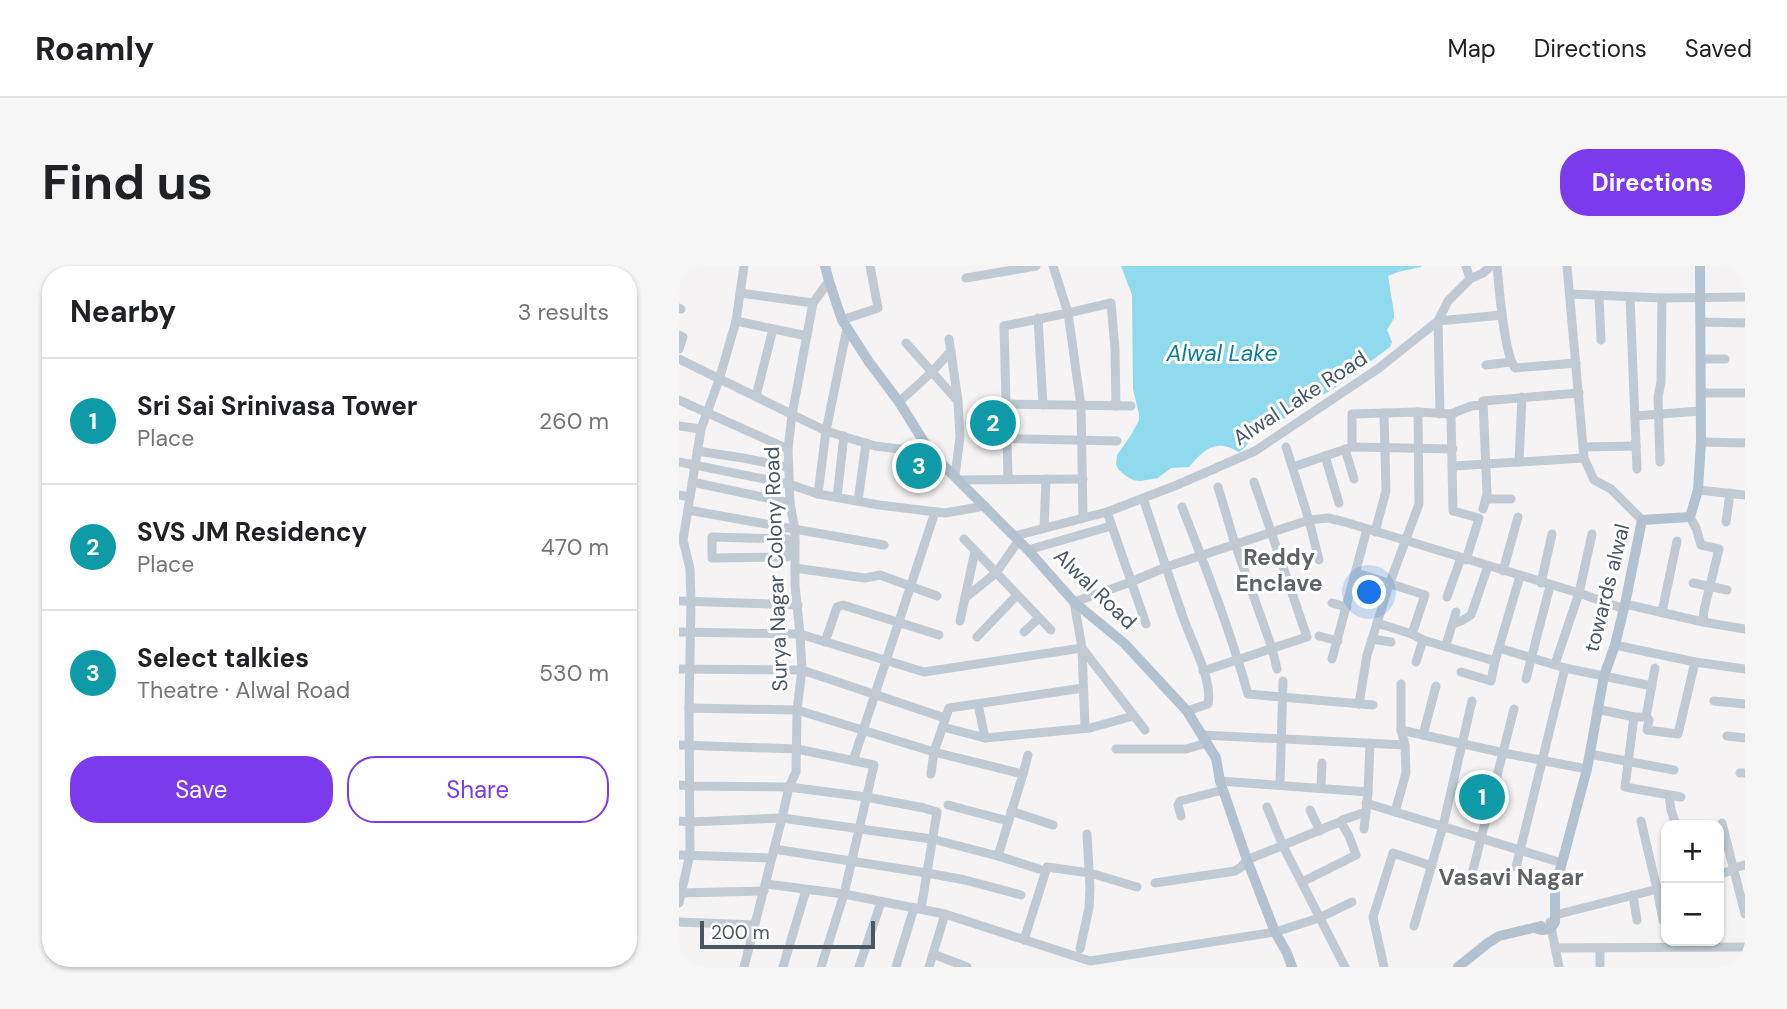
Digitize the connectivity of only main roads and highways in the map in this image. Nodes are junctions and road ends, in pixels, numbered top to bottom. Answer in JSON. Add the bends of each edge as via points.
{"nodes":[{"id":1,"x":825,"y":266,"type":"edge"},
{"id":2,"x":1700,"y":266,"type":"edge"},
{"id":3,"x":1292,"y":967,"type":"edge"},
{"id":4,"x":1459,"y":967,"type":"edge"}],
"edges":[{"from":1,"to":3,"type":"main road","name":"Alwal Road","via":[[845,324],[931,453],[1187,711],[1216,758],[1247,860]]},
{"from":2,"to":4,"type":"main road","name":"towards alwal","via":[[1698,490],[1690,517],[1641,520],[1625,606],[1604,676],[1587,769],[1555,889],[1553,920],[1499,936]]}]}
